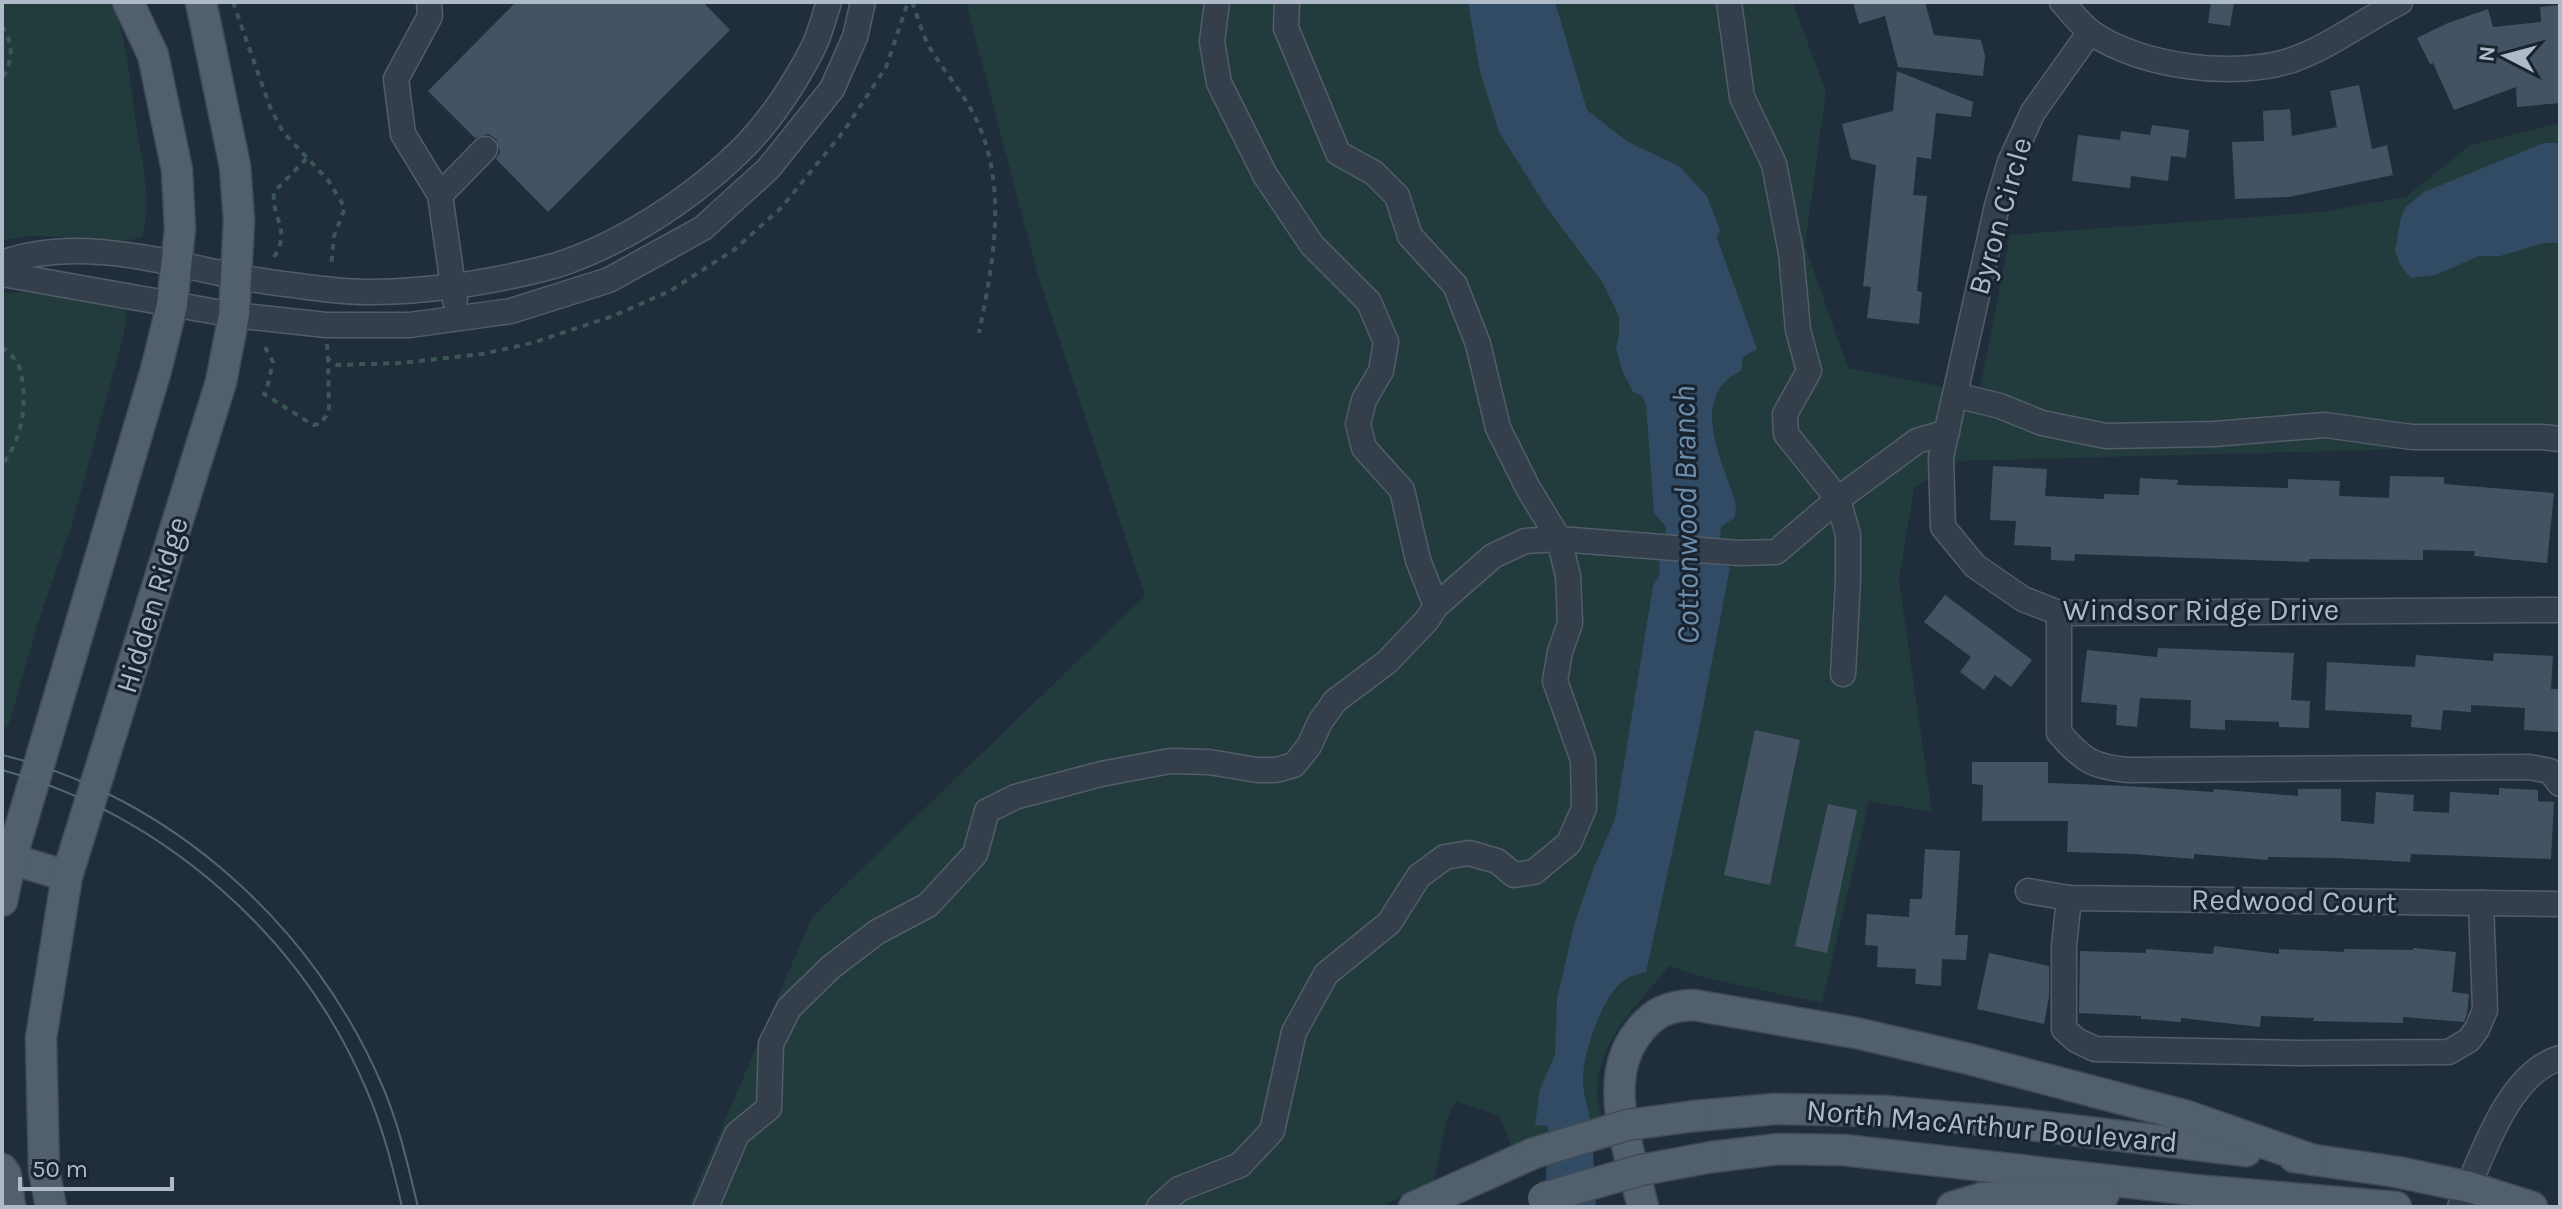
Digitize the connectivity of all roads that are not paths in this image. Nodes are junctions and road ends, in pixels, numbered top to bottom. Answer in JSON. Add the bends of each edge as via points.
{"nodes":[{"id":1,"x":128,"y":2,"type":"edge"},
{"id":2,"x":201,"y":2,"type":"edge"},
{"id":3,"x":429,"y":2,"type":"edge"},
{"id":4,"x":829,"y":2,"type":"edge"},
{"id":5,"x":863,"y":2,"type":"edge"},
{"id":6,"x":1217,"y":2,"type":"edge"},
{"id":7,"x":1287,"y":2,"type":"edge"},
{"id":8,"x":1729,"y":2,"type":"edge"},
{"id":9,"x":2062,"y":2,"type":"edge"},
{"id":10,"x":2400,"y":2,"type":"edge"},
{"id":11,"x":2090,"y":32,"type":"junction"},
{"id":12,"x":485,"y":149,"type":"dead end"},
{"id":13,"x":440,"y":195,"type":"junction"},
{"id":14,"x":2,"y":263,"type":"edge"},
{"id":15,"x":176,"y":263,"type":"junction"},
{"id":16,"x":2,"y":274,"type":"edge"},
{"id":17,"x":237,"y":277,"type":"junction"},
{"id":18,"x":452,"y":286,"type":"junction"},
{"id":19,"x":172,"y":305,"type":"junction"},
{"id":20,"x":234,"y":315,"type":"junction"},
{"id":21,"x":459,"y":318,"type":"junction"},
{"id":22,"x":1955,"y":395,"type":"junction"},
{"id":23,"x":1947,"y":432,"type":"junction"},
{"id":24,"x":2560,"y":439,"type":"edge"},
{"id":25,"x":1941,"y":457,"type":"joint"},
{"id":26,"x":1838,"y":499,"type":"junction"},
{"id":27,"x":1559,"y":539,"type":"junction"},
{"id":28,"x":1436,"y":606,"type":"junction"},
{"id":29,"x":2560,"y":610,"type":"edge"},
{"id":30,"x":2059,"y":613,"type":"junction"},
{"id":31,"x":1843,"y":674,"type":"dead end"},
{"id":32,"x":2560,"y":784,"type":"edge"},
{"id":33,"x":11,"y":859,"type":"junction"},
{"id":34,"x":67,"y":876,"type":"junction"},
{"id":35,"x":2028,"y":891,"type":"dead end"},
{"id":36,"x":2069,"y":898,"type":"junction"},
{"id":37,"x":2,"y":901,"type":"edge"},
{"id":38,"x":2481,"y":903,"type":"junction"},
{"id":39,"x":2560,"y":904,"type":"edge"},
{"id":40,"x":2560,"y":1058,"type":"edge"},
{"id":41,"x":2313,"y":1160,"type":"junction"},
{"id":42,"x":2,"y":1169,"type":"edge"},
{"id":43,"x":2194,"y":1190,"type":"junction"},
{"id":44,"x":2464,"y":1197,"type":"edge"},
{"id":45,"x":1533,"y":1202,"type":"edge"},
{"id":46,"x":10,"y":1207,"type":"edge"},
{"id":47,"x":51,"y":1207,"type":"edge"},
{"id":48,"x":706,"y":1207,"type":"edge"},
{"id":49,"x":1159,"y":1207,"type":"edge"},
{"id":50,"x":1414,"y":1207,"type":"edge"},
{"id":51,"x":1643,"y":1207,"type":"edge"},
{"id":52,"x":1952,"y":1207,"type":"edge"},
{"id":53,"x":2396,"y":1207,"type":"edge"},
{"id":54,"x":2532,"y":1207,"type":"edge"}],
"edges":[{"from":1,"to":15,"type":"main road","name":"Hidden Ridge","via":[[153,55],[177,170]]},
{"from":2,"to":17,"type":"main road","name":"Hidden Ridge","via":[[235,166]]},
{"from":3,"to":13,"type":"street","via":[[430,16],[396,79],[403,134]]},
{"from":4,"to":18,"type":"street","via":[[814,46],[781,101],[749,142],[693,191],[627,234],[559,264]]},
{"from":5,"to":21,"type":"street","via":[[855,37],[832,89],[768,169],[703,228],[609,280],[511,311]]},
{"from":6,"to":28,"type":"street","via":[[1212,42],[1219,83],[1265,175],[1312,245],[1369,302],[1386,342],[1381,371],[1364,400],[1358,424],[1364,448],[1402,490],[1418,560]]},
{"from":7,"to":27,"type":"street","via":[[1286,28],[1338,153],[1374,173],[1397,196],[1410,236],[1455,285],[1478,344],[1498,428]]},
{"from":8,"to":26,"type":"street","via":[[1742,97],[1774,164],[1791,253],[1798,330],[1809,371],[1785,414],[1786,434]]},
{"from":9,"to":11,"type":"street"},
{"from":10,"to":11,"type":"street","via":[[2328,45],[2290,61],[2247,68],[2165,63]]},
{"from":11,"to":22,"type":"street","name":"Byron Circle","via":[[2033,112],[2010,162]]},
{"from":12,"to":13,"type":"street"},
{"from":13,"to":18,"type":"street"},
{"from":14,"to":15,"type":"street","via":[[68,250]]},
{"from":15,"to":17,"type":"street"},
{"from":15,"to":19,"type":"main road","name":"Hidden Ridge"},
{"from":16,"to":19,"type":"street"},
{"from":17,"to":18,"type":"street","via":[[329,289],[412,292]]},
{"from":17,"to":20,"type":"main road","name":"Hidden Ridge"},
{"from":18,"to":21,"type":"street"},
{"from":19,"to":20,"type":"street"},
{"from":19,"to":33,"type":"main road","name":"Hidden Ridge"},
{"from":20,"to":21,"type":"street","via":[[326,325],[410,325]]},
{"from":20,"to":34,"type":"main road","name":"Hidden Ridge","via":[[221,382]]},
{"from":22,"to":23,"type":"street","name":"Byron Circle"},
{"from":22,"to":24,"type":"street","via":[[2042,423],[2106,436],[2325,425],[2412,437]]},
{"from":23,"to":25,"type":"street","name":"Byron Circle"},
{"from":23,"to":26,"type":"street","via":[[1917,441]]},
{"from":25,"to":30,"type":"street","name":"Windsor Ridge Drive","via":[[1943,527],[1975,566],[2023,599]]},
{"from":26,"to":27,"type":"street","via":[[1776,552]]},
{"from":26,"to":31,"type":"street","via":[[1848,535]]},
{"from":27,"to":28,"type":"street","via":[[1525,541],[1493,556]]},
{"from":27,"to":49,"type":"street","via":[[1568,576],[1570,623],[1555,681],[1583,760],[1584,808],[1569,843],[1534,872],[1514,875],[1497,861],[1469,853],[1445,857],[1419,876],[1389,923],[1326,974],[1294,1032],[1272,1131],[1240,1165],[1179,1189]]},
{"from":28,"to":48,"type":"street","via":[[1387,662],[1335,701],[1294,765],[1257,770],[1170,761],[1015,797],[987,811],[975,854],[928,905],[877,932],[789,1008],[771,1044],[769,1108],[737,1134]]},
{"from":29,"to":30,"type":"street","name":"Windsor Ridge Drive"},
{"from":30,"to":32,"type":"street","via":[[2059,733],[2081,758],[2107,768],[2529,767],[2550,771]]},
{"from":33,"to":34,"type":"main road"},
{"from":33,"to":37,"type":"main road","name":"Hidden Ridge"},
{"from":34,"to":47,"type":"main road","name":"Hidden Ridge","via":[[41,1038],[44,1170]]},
{"from":35,"to":36,"type":"street","name":"Redwood Court"},
{"from":36,"to":38,"type":"street","name":"Redwood Court"},
{"from":36,"to":38,"type":"street","via":[[2064,1029],[2076,1040],[2095,1049],[2317,1053],[2449,1052],[2469,1040],[2485,1010]]},
{"from":38,"to":39,"type":"street","name":"Redwood Court"},
{"from":40,"to":44,"type":"street","via":[[2526,1079],[2509,1100]]},
{"from":41,"to":44,"type":"main road","name":"North MacArthur Boulevard","via":[[2397,1172]]},
{"from":41,"to":50,"type":"main road","name":"North MacArthur Boulevard","bridge":true,"via":[[2036,1125],[1884,1111],[1775,1109],[1627,1125],[1534,1153]]},
{"from":41,"to":51,"type":"main road","via":[[2187,1116],[1969,1059],[1856,1033],[1674,1006],[1658,1011],[1632,1040],[1618,1086]]},
{"from":42,"to":46,"type":"main road"},
{"from":43,"to":45,"type":"main road","name":"North MacArthur Boulevard","bridge":true,"via":[[1844,1150],[1779,1149],[1641,1170]]},
{"from":43,"to":52,"type":"main road","via":[[1982,1198]]},
{"from":43,"to":53,"type":"main road","name":"North MacArthur Boulevard"},
{"from":44,"to":54,"type":"main road","name":"North MacArthur Boulevard"}]}
